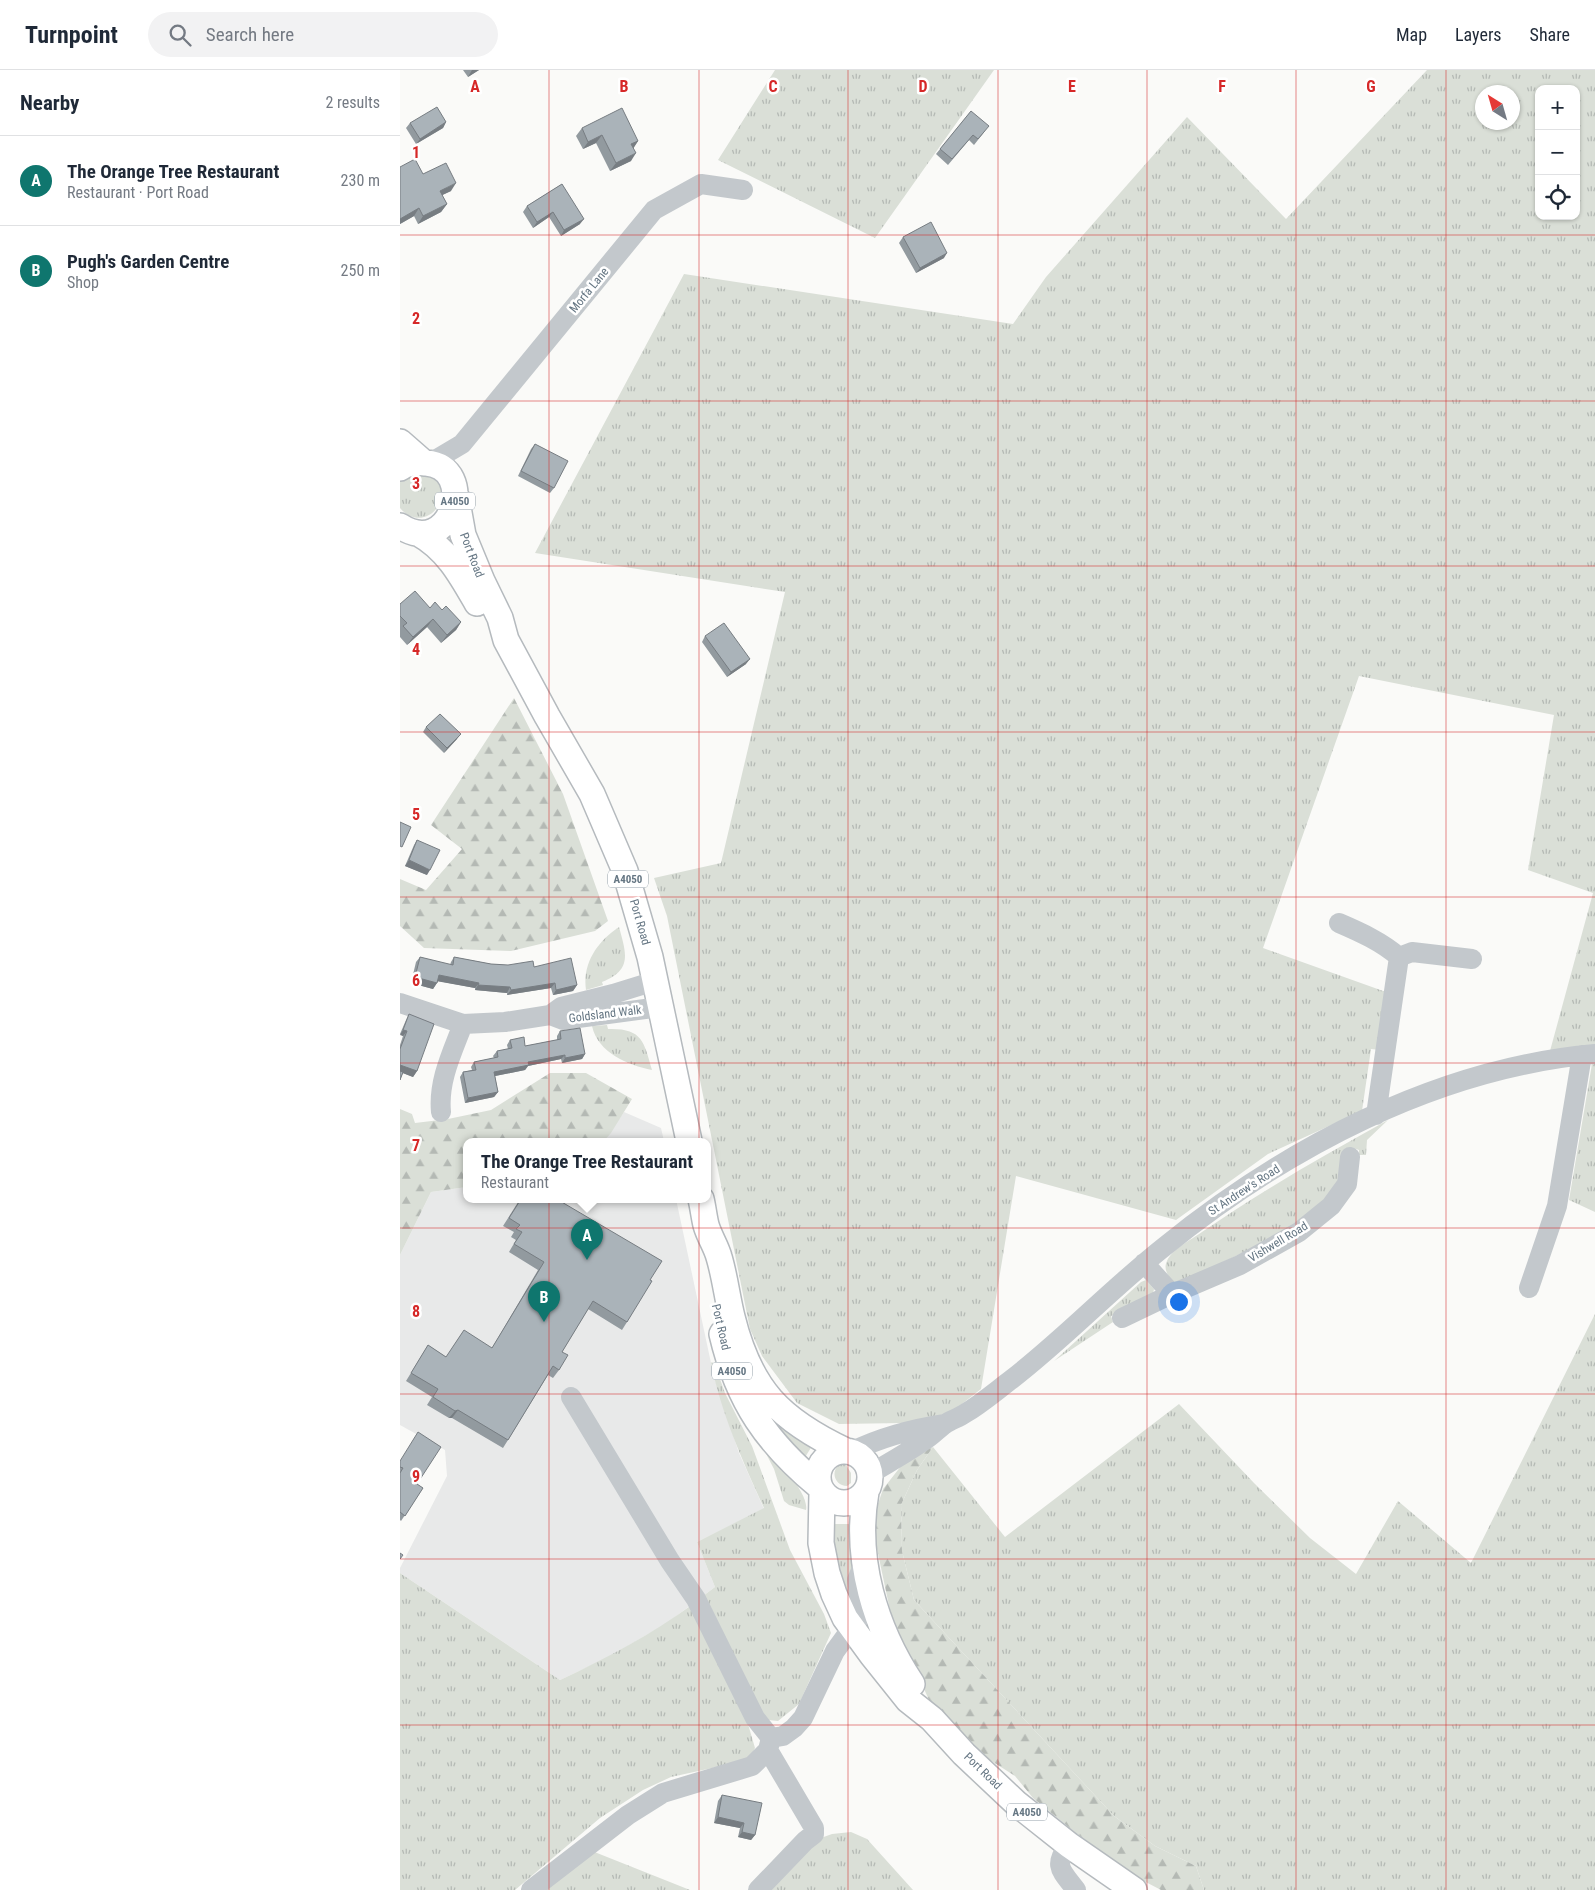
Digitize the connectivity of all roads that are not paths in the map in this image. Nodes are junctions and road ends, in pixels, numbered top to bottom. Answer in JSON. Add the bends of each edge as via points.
{"nodes":[{"id":1,"x":743,"y":190,"type":"dead end"},
{"id":2,"x":400,"y":442,"type":"edge"},
{"id":3,"x":462,"y":444,"type":"junction"},
{"id":4,"x":427,"y":463,"type":"junction"},
{"id":5,"x":400,"y":468,"type":"edge"},
{"id":6,"x":455,"y":492,"type":"junction"},
{"id":7,"x":406,"y":530,"type":"edge"},
{"id":8,"x":506,"y":640,"type":"junction"},
{"id":9,"x":1339,"y":923,"type":"dead end"},
{"id":10,"x":1399,"y":957,"type":"junction"},
{"id":11,"x":1472,"y":959,"type":"dead end"},
{"id":12,"x":655,"y":981,"type":"junction"},
{"id":13,"x":400,"y":1003,"type":"edge"},
{"id":14,"x":660,"y":1007,"type":"junction"},
{"id":15,"x":550,"y":1015,"type":"junction"},
{"id":16,"x":463,"y":1024,"type":"junction"},
{"id":17,"x":1589,"y":1054,"type":"edge"},
{"id":18,"x":441,"y":1112,"type":"dead end"},
{"id":19,"x":1376,"y":1115,"type":"junction"},
{"id":20,"x":688,"y":1138,"type":"edge"},
{"id":21,"x":1350,"y":1157,"type":"dead end"},
{"id":22,"x":702,"y":1203,"type":"edge"},
{"id":23,"x":706,"y":1226,"type":"junction"},
{"id":24,"x":1144,"y":1263,"type":"junction"},
{"id":25,"x":1529,"y":1288,"type":"dead end"},
{"id":26,"x":1172,"y":1294,"type":"junction"},
{"id":27,"x":1122,"y":1318,"type":"dead end"},
{"id":28,"x":571,"y":1397,"type":"dead end"},
{"id":29,"x":945,"y":1424,"type":"junction"},
{"id":30,"x":849,"y":1451,"type":"junction"},
{"id":31,"x":868,"y":1483,"type":"junction"},
{"id":32,"x":821,"y":1490,"type":"junction"},
{"id":33,"x":865,"y":1563,"type":"junction"},
{"id":34,"x":852,"y":1628,"type":"junction"},
{"id":35,"x":932,"y":1719,"type":"junction"},
{"id":36,"x":769,"y":1744,"type":"junction"},
{"id":37,"x":1069,"y":1845,"type":"junction"},
{"id":38,"x":531,"y":1890,"type":"edge"},
{"id":39,"x":758,"y":1890,"type":"edge"},
{"id":40,"x":1076,"y":1890,"type":"edge"},
{"id":41,"x":1134,"y":1890,"type":"edge"}],
"edges":[{"from":1,"to":3,"type":"street","name":"Morfa Lane","via":[[701,184],[654,210]]},
{"from":2,"to":4,"type":"main road","name":"Port Road","number":"A4050"},
{"from":3,"to":4,"type":"street","name":"Morfa Lane"},
{"from":3,"to":6,"type":"street","name":"Morfa Lane"},
{"from":4,"to":5,"type":"main road","via":[[417,462]]},
{"from":4,"to":6,"type":"main road","name":"Port Road","number":"A4050","via":[[447,474]]},
{"from":6,"to":7,"type":"main road","name":"Port Road","number":"A4050","via":[[454,508],[442,526],[431,531]]},
{"from":6,"to":8,"type":"main road","name":"Port Road","number":"A4050","via":[[463,535],[500,618]]},
{"from":7,"to":8,"type":"main road","name":"Port Road","number":"A4050","via":[[430,539],[449,558],[489,624]]},
{"from":8,"to":12,"type":"main road","name":"Port Road","number":"A4050","via":[[592,794],[629,882]]},
{"from":9,"to":10,"type":"street","via":[[1392,950]]},
{"from":10,"to":11,"type":"street","via":[[1412,952]]},
{"from":10,"to":19,"type":"street"},
{"from":12,"to":14,"type":"main road","name":"Port Road","number":"A4050"},
{"from":12,"to":15,"type":"street","name":"Goldsland Walk","via":[[561,1007]]},
{"from":13,"to":16,"type":"street","name":"Goldsland Walk"},
{"from":14,"to":15,"type":"street","name":"Goldsland Walk","via":[[563,1020]]},
{"from":14,"to":20,"type":"main road","name":"Port Road","number":"A4050"},
{"from":15,"to":16,"type":"street","name":"Goldsland Walk"},
{"from":16,"to":18,"type":"street","via":[[441,1084]]},
{"from":17,"to":19,"type":"street","name":"St Andrew's Road","via":[[1543,1060],[1481,1075]]},
{"from":17,"to":25,"type":"street","via":[[1557,1206]]},
{"from":19,"to":24,"type":"street","name":"St Andrew's Road","via":[[1314,1146],[1250,1185]]},
{"from":21,"to":26,"type":"street","name":"Vishwell Road","via":[[1347,1184],[1331,1206],[1298,1232],[1240,1265]]},
{"from":22,"to":23,"type":"main road","name":"Port Road","number":"A4050"},
{"from":23,"to":30,"type":"main road","name":"Port Road","number":"A4050","via":[[719,1256],[741,1348],[768,1398],[801,1427]]},
{"from":23,"to":32,"type":"main road","name":"Port Road","number":"A4050","via":[[706,1259],[726,1352],[740,1391],[775,1445]]},
{"from":24,"to":26,"type":"street"},
{"from":24,"to":29,"type":"street","name":"St Andrew's Road","via":[[1041,1356],[964,1414]]},
{"from":26,"to":27,"type":"street","name":"Vishwell Road"},
{"from":28,"to":36,"type":"street","via":[[696,1599]]},
{"from":29,"to":30,"type":"street","name":"St Andrew's Road","via":[[917,1428]]},
{"from":29,"to":31,"type":"street","name":"St Andrew's Road"},
{"from":30,"to":31,"type":"main road","via":[[863,1458],[868,1465]]},
{"from":30,"to":32,"type":"main road","via":[[837,1451],[821,1463],[818,1481]]},
{"from":31,"to":32,"type":"main road","via":[[860,1498],[846,1504],[829,1499]]},
{"from":31,"to":33,"type":"main road","name":"Port Road","number":"A4050","via":[[862,1523]]},
{"from":32,"to":34,"type":"main road","name":"Port Road","number":"A4050","via":[[821,1542],[827,1573],[844,1618]]},
{"from":33,"to":34,"type":"street","via":[[857,1580],[862,1614]]},
{"from":33,"to":35,"type":"main road","name":"Port Road","number":"A4050","via":[[881,1627]]},
{"from":34,"to":35,"type":"main road","name":"Port Road","number":"A4050","via":[[908,1700]]},
{"from":34,"to":36,"type":"street","via":[[835,1651],[803,1718]]},
{"from":35,"to":37,"type":"main road","name":"Port Road","number":"A4050","via":[[1002,1790]]},
{"from":36,"to":38,"type":"street","via":[[752,1766],[663,1793],[628,1815]]},
{"from":36,"to":39,"type":"street","via":[[814,1828],[814,1834]]},
{"from":37,"to":40,"type":"street","via":[[1060,1856],[1060,1863]]},
{"from":37,"to":41,"type":"main road","name":"Port Road","number":"A4050"}]}
